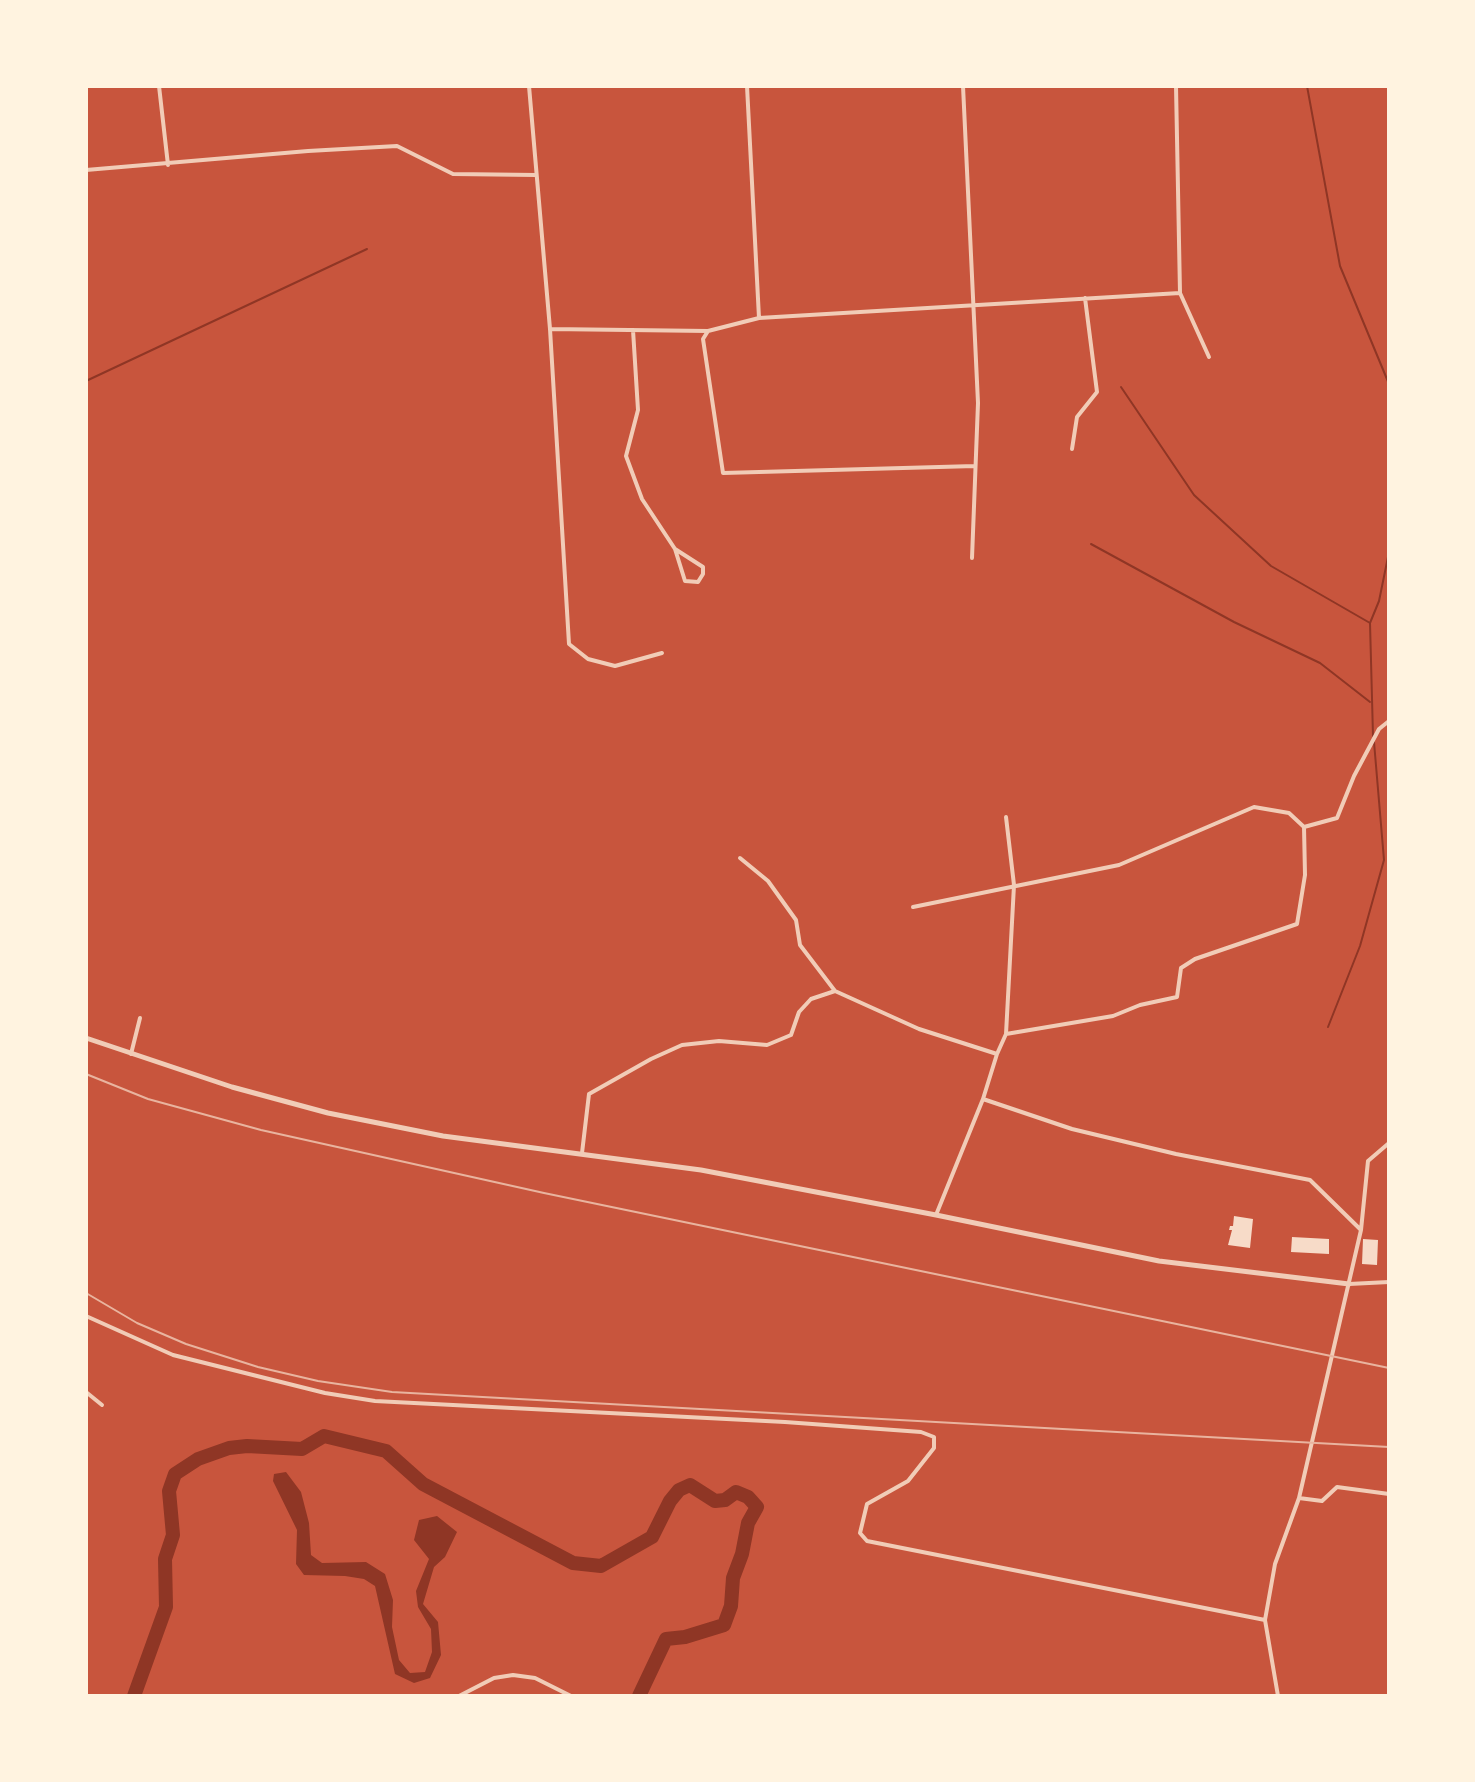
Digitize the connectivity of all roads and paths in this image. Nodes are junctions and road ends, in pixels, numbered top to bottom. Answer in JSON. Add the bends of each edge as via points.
{"nodes":[{"id":1,"x":159,"y":86,"type":"edge"},
{"id":2,"x":529,"y":86,"type":"edge"},
{"id":3,"x":747,"y":86,"type":"edge"},
{"id":4,"x":963,"y":86,"type":"edge"},
{"id":5,"x":1176,"y":86,"type":"edge"},
{"id":6,"x":168,"y":165,"type":"junction"},
{"id":7,"x":86,"y":170,"type":"edge"},
{"id":8,"x":536,"y":175,"type":"junction"},
{"id":9,"x":1180,"y":293,"type":"junction"},
{"id":10,"x":1085,"y":298,"type":"junction"},
{"id":11,"x":974,"y":305,"type":"junction"},
{"id":12,"x":759,"y":318,"type":"junction"},
{"id":13,"x":550,"y":329,"type":"junction"},
{"id":14,"x":633,"y":330,"type":"junction"},
{"id":15,"x":695,"y":330,"type":"junction"},
{"id":16,"x":708,"y":331,"type":"junction"},
{"id":17,"x":703,"y":339,"type":"junction"},
{"id":18,"x":1209,"y":357,"type":"dead end"},
{"id":19,"x":1072,"y":449,"type":"dead end"},
{"id":20,"x":975,"y":466,"type":"junction"},
{"id":21,"x":675,"y":549,"type":"junction"},
{"id":22,"x":972,"y":558,"type":"dead end"},
{"id":23,"x":662,"y":653,"type":"dead end"},
{"id":24,"x":1389,"y":721,"type":"edge"},
{"id":25,"x":1006,"y":817,"type":"dead end"},
{"id":26,"x":1304,"y":827,"type":"junction"},
{"id":27,"x":740,"y":858,"type":"dead end"},
{"id":28,"x":1014,"y":885,"type":"junction"},
{"id":29,"x":913,"y":907,"type":"dead end"},
{"id":30,"x":835,"y":991,"type":"junction"},
{"id":31,"x":140,"y":1018,"type":"dead end"},
{"id":32,"x":1006,"y":1034,"type":"junction"},
{"id":33,"x":86,"y":1038,"type":"edge"},
{"id":34,"x":131,"y":1054,"type":"junction"},
{"id":35,"x":997,"y":1054,"type":"junction"},
{"id":36,"x":983,"y":1099,"type":"junction"},
{"id":37,"x":1389,"y":1143,"type":"edge"},
{"id":38,"x":582,"y":1153,"type":"junction"},
{"id":39,"x":936,"y":1215,"type":"junction"},
{"id":40,"x":1361,"y":1230,"type":"junction"},
{"id":41,"x":1389,"y":1282,"type":"edge"},
{"id":42,"x":1349,"y":1284,"type":"junction"},
{"id":43,"x":86,"y":1316,"type":"edge"},
{"id":44,"x":86,"y":1392,"type":"edge"},
{"id":45,"x":102,"y":1405,"type":"dead end"},
{"id":46,"x":1389,"y":1494,"type":"edge"},
{"id":47,"x":1299,"y":1498,"type":"junction"},
{"id":48,"x":1265,"y":1620,"type":"junction"},
{"id":49,"x":1278,"y":1694,"type":"edge"},
{"id":50,"x":330,"y":1696,"type":"edge"},
{"id":51,"x":337,"y":1696,"type":"edge"},
{"id":52,"x":459,"y":1696,"type":"edge"},
{"id":53,"x":571,"y":1696,"type":"edge"}],
"edges":[{"from":1,"to":6,"type":"street"},
{"from":2,"to":8,"type":"street"},
{"from":3,"to":12,"type":"street"},
{"from":4,"to":11,"type":"street"},
{"from":5,"to":9,"type":"street"},
{"from":6,"to":7,"type":"street"},
{"from":6,"to":8,"type":"street","via":[[397,146],[453,174]]},
{"from":8,"to":13,"type":"street"},
{"from":9,"to":10,"type":"street"},
{"from":9,"to":18,"type":"street"},
{"from":10,"to":11,"type":"street"},
{"from":10,"to":19,"type":"street","via":[[1097,392],[1077,417]]},
{"from":11,"to":12,"type":"street"},
{"from":11,"to":20,"type":"street"},
{"from":12,"to":16,"type":"street"},
{"from":13,"to":14,"type":"street"},
{"from":13,"to":23,"type":"street","via":[[569,644],[588,659],[615,666]]},
{"from":14,"to":15,"type":"street"},
{"from":14,"to":21,"type":"street","via":[[638,410],[626,456],[642,499]]},
{"from":15,"to":16,"type":"street"},
{"from":15,"to":17,"type":"street"},
{"from":16,"to":17,"type":"street"},
{"from":17,"to":20,"type":"street","via":[[723,473]]},
{"from":20,"to":22,"type":"street"},
{"from":21,"to":21,"type":"street","via":[[685,581],[698,582],[703,567]]},
{"from":24,"to":26,"type":"street","via":[[1379,729],[1337,818]]},
{"from":25,"to":28,"type":"street"},
{"from":26,"to":28,"type":"street","via":[[1289,813],[1254,807],[1119,865]]},
{"from":26,"to":32,"type":"street","via":[[1305,875],[1297,924],[1195,959],[1181,968],[1177,997],[1113,1016]]},
{"from":27,"to":30,"type":"street","via":[[768,881],[796,920],[800,945]]},
{"from":28,"to":29,"type":"street"},
{"from":28,"to":32,"type":"street"},
{"from":30,"to":35,"type":"street","via":[[919,1029]]},
{"from":30,"to":38,"type":"street","via":[[811,999],[799,1012],[791,1035],[767,1045],[682,1045],[589,1094]]},
{"from":31,"to":34,"type":"street"},
{"from":32,"to":35,"type":"street"},
{"from":33,"to":34,"type":"street"},
{"from":34,"to":38,"type":"street","via":[[328,1113],[443,1136]]},
{"from":35,"to":36,"type":"street"},
{"from":36,"to":39,"type":"street"},
{"from":36,"to":40,"type":"street","via":[[1072,1129],[1310,1180]]},
{"from":37,"to":40,"type":"street","via":[[1368,1161]]},
{"from":38,"to":39,"type":"street"},
{"from":39,"to":42,"type":"street","via":[[1159,1261]]},
{"from":40,"to":42,"type":"street"},
{"from":41,"to":42,"type":"street"},
{"from":42,"to":47,"type":"street"},
{"from":43,"to":48,"type":"street","via":[[173,1355],[375,1401],[901,1429],[934,1437],[934,1448],[908,1481],[867,1504],[860,1533],[867,1541]]},
{"from":44,"to":45,"type":"street"},
{"from":46,"to":47,"type":"street","via":[[1337,1487],[1322,1501]]},
{"from":47,"to":48,"type":"street","via":[[1275,1564]]},
{"from":48,"to":49,"type":"street"},
{"from":50,"to":51,"type":"street"},
{"from":52,"to":53,"type":"street","via":[[494,1678],[513,1675],[535,1678]]}]}
